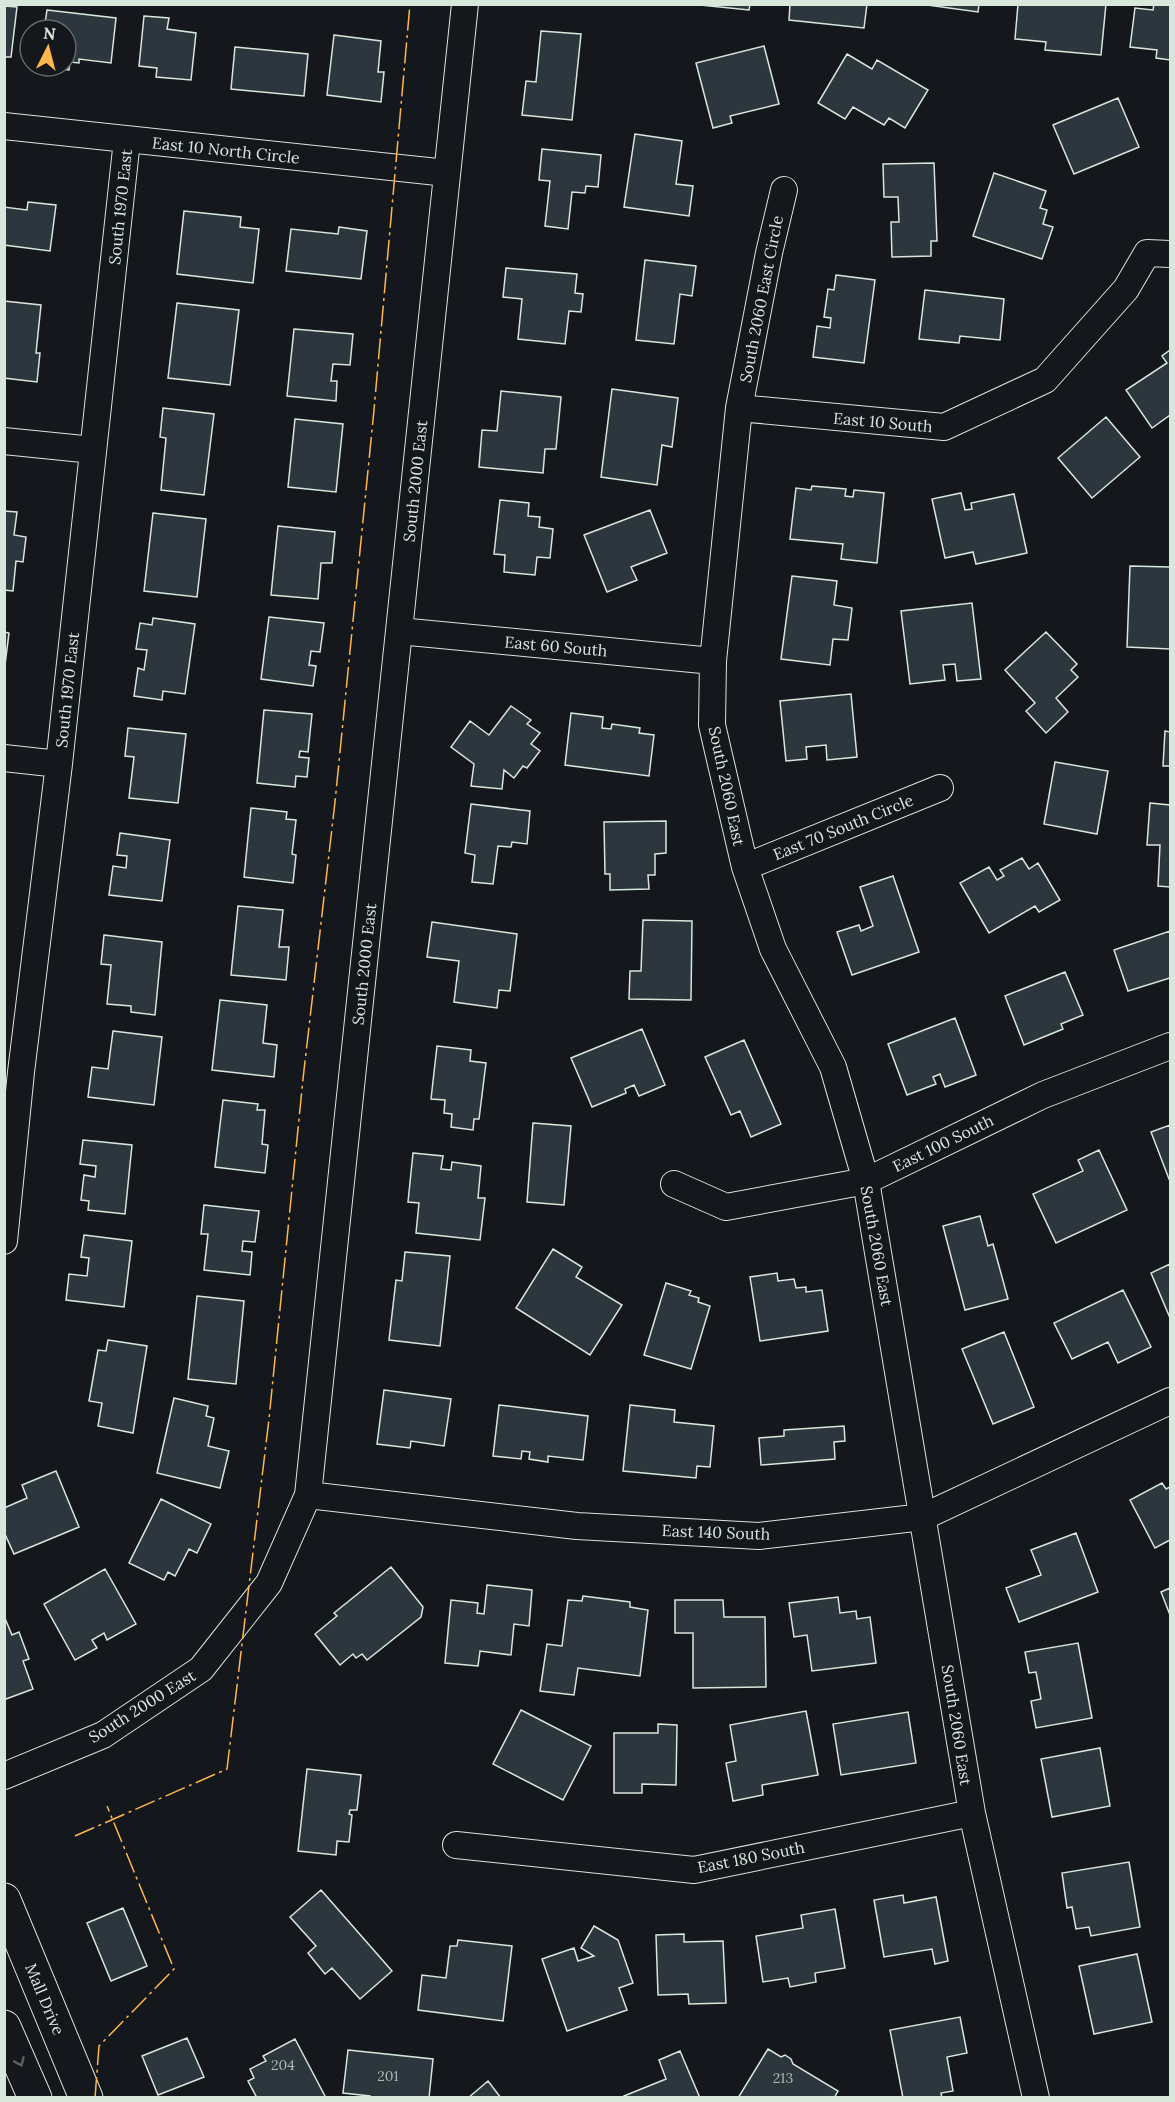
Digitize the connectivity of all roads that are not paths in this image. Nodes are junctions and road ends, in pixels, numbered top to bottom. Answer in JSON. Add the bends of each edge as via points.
{"nodes":[{"id":1,"x":465,"y":4,"type":"edge"},
{"id":2,"x":4,"y":126,"type":"edge"},
{"id":3,"x":127,"y":140,"type":"junction"},
{"id":4,"x":447,"y":173,"type":"junction"},
{"id":5,"x":784,"y":190,"type":"dead end"},
{"id":6,"x":1170,"y":254,"type":"edge"},
{"id":7,"x":739,"y":408,"type":"junction"},
{"id":8,"x":4,"y":441,"type":"edge"},
{"id":9,"x":93,"y":450,"type":"junction"},
{"id":10,"x":399,"y":631,"type":"junction"},
{"id":11,"x":713,"y":661,"type":"junction"},
{"id":12,"x":4,"y":758,"type":"edge"},
{"id":13,"x":59,"y":764,"type":"junction"},
{"id":14,"x":940,"y":788,"type":"dead end"},
{"id":15,"x":745,"y":867,"type":"junction"},
{"id":16,"x":1170,"y":1046,"type":"edge"},
{"id":17,"x":13,"y":1071,"type":"edge"},
{"id":18,"x":866,"y":1181,"type":"junction"},
{"id":19,"x":674,"y":1184,"type":"dead end"},
{"id":20,"x":4,"y":1241,"type":"edge"},
{"id":21,"x":1170,"y":1401,"type":"edge"},
{"id":22,"x":308,"y":1495,"type":"junction"},
{"id":23,"x":923,"y":1516,"type":"junction"},
{"id":24,"x":4,"y":1776,"type":"edge"},
{"id":25,"x":972,"y":1813,"type":"junction"},
{"id":26,"x":456,"y":1845,"type":"dead end"},
{"id":27,"x":4,"y":1900,"type":"edge"},
{"id":28,"x":4,"y":2027,"type":"edge"},
{"id":29,"x":35,"y":2097,"type":"edge"},
{"id":30,"x":86,"y":2097,"type":"edge"},
{"id":31,"x":1036,"y":2097,"type":"edge"}],
"edges":[{"from":1,"to":4,"type":"street","name":"South 2000 East"},
{"from":2,"to":3,"type":"street","name":"East 10 North Circle"},
{"from":3,"to":4,"type":"street","name":"East 10 North Circle"},
{"from":3,"to":9,"type":"street","name":"South 1970 East"},
{"from":4,"to":10,"type":"street","name":"South 2000 East"},
{"from":5,"to":7,"type":"street","name":"South 2060 East Circle"},
{"from":6,"to":7,"type":"street","name":"East 10 South","via":[[1147,253],[1126,289],[1045,380],[944,427]]},
{"from":7,"to":11,"type":"street","name":"South 2060 East"},
{"from":8,"to":9,"type":"street"},
{"from":9,"to":13,"type":"street","name":"South 1970 East"},
{"from":10,"to":11,"type":"street","name":"East 60 South"},
{"from":10,"to":22,"type":"street","name":"South 2000 East"},
{"from":11,"to":15,"type":"street","name":"South 2060 East","via":[[712,725]]},
{"from":12,"to":13,"type":"street"},
{"from":13,"to":17,"type":"street","name":"South 1970 East"},
{"from":14,"to":15,"type":"street","name":"East 70 South Circle"},
{"from":15,"to":18,"type":"street","name":"South 2060 East","via":[[773,950],[833,1066]]},
{"from":16,"to":18,"type":"street","name":"East 100 South","via":[[1043,1095]]},
{"from":17,"to":20,"type":"street","name":"South 1970 East"},
{"from":18,"to":19,"type":"street","name":"East 100 South","via":[[726,1207]]},
{"from":18,"to":23,"type":"street","name":"South 2060 East"},
{"from":21,"to":23,"type":"street","name":"East 140 South"},
{"from":22,"to":23,"type":"street","name":"East 140 South","via":[[577,1526],[759,1536]]},
{"from":22,"to":24,"type":"street","name":"South 2000 East","via":[[268,1583],[201,1669],[103,1735]]},
{"from":23,"to":25,"type":"street","name":"South 2060 East"},
{"from":25,"to":26,"type":"street","name":"East 180 South","via":[[694,1870]]},
{"from":25,"to":31,"type":"street","name":"South 2060 East"},
{"from":27,"to":30,"type":"main road","name":"Mall Drive"},
{"from":28,"to":29,"type":"main road","one_way":true}]}
